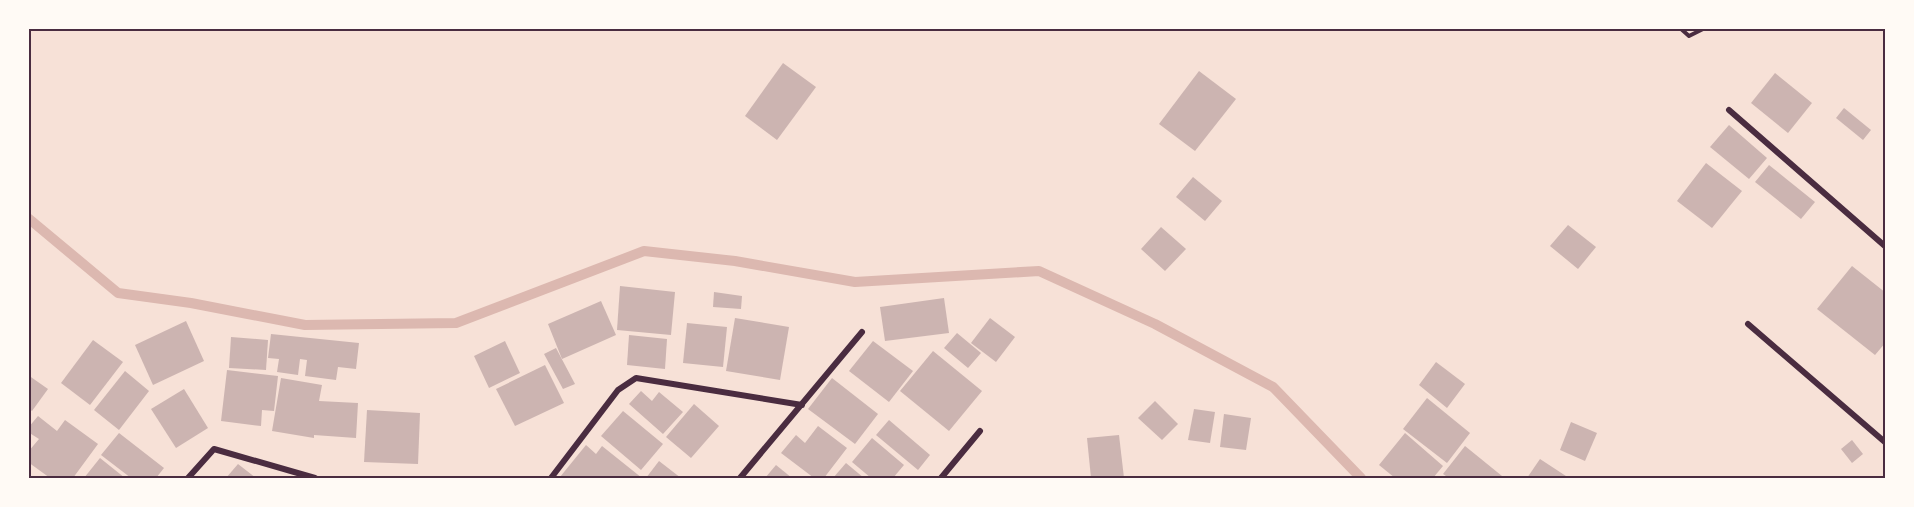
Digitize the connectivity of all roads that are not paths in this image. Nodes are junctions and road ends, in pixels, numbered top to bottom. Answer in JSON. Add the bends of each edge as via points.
{"nodes":[{"id":1,"x":1729,"y":110,"type":"dead end"},
{"id":2,"x":1886,"y":247,"type":"edge"},
{"id":3,"x":1748,"y":324,"type":"dead end"},
{"id":4,"x":862,"y":332,"type":"dead end"},
{"id":5,"x":802,"y":405,"type":"junction"},
{"id":6,"x":980,"y":432,"type":"dead end"},
{"id":7,"x":1886,"y":443,"type":"edge"},
{"id":8,"x":188,"y":478,"type":"edge"},
{"id":9,"x":315,"y":478,"type":"edge"},
{"id":10,"x":551,"y":478,"type":"edge"},
{"id":11,"x":740,"y":478,"type":"edge"},
{"id":12,"x":941,"y":478,"type":"edge"}],
"edges":[{"from":1,"to":2,"type":"street"},
{"from":3,"to":7,"type":"street"},
{"from":4,"to":5,"type":"street"},
{"from":5,"to":10,"type":"street","via":[[636,378],[618,390]]},
{"from":5,"to":11,"type":"street"},
{"from":6,"to":12,"type":"street"},
{"from":8,"to":9,"type":"street","via":[[214,449]]}]}
